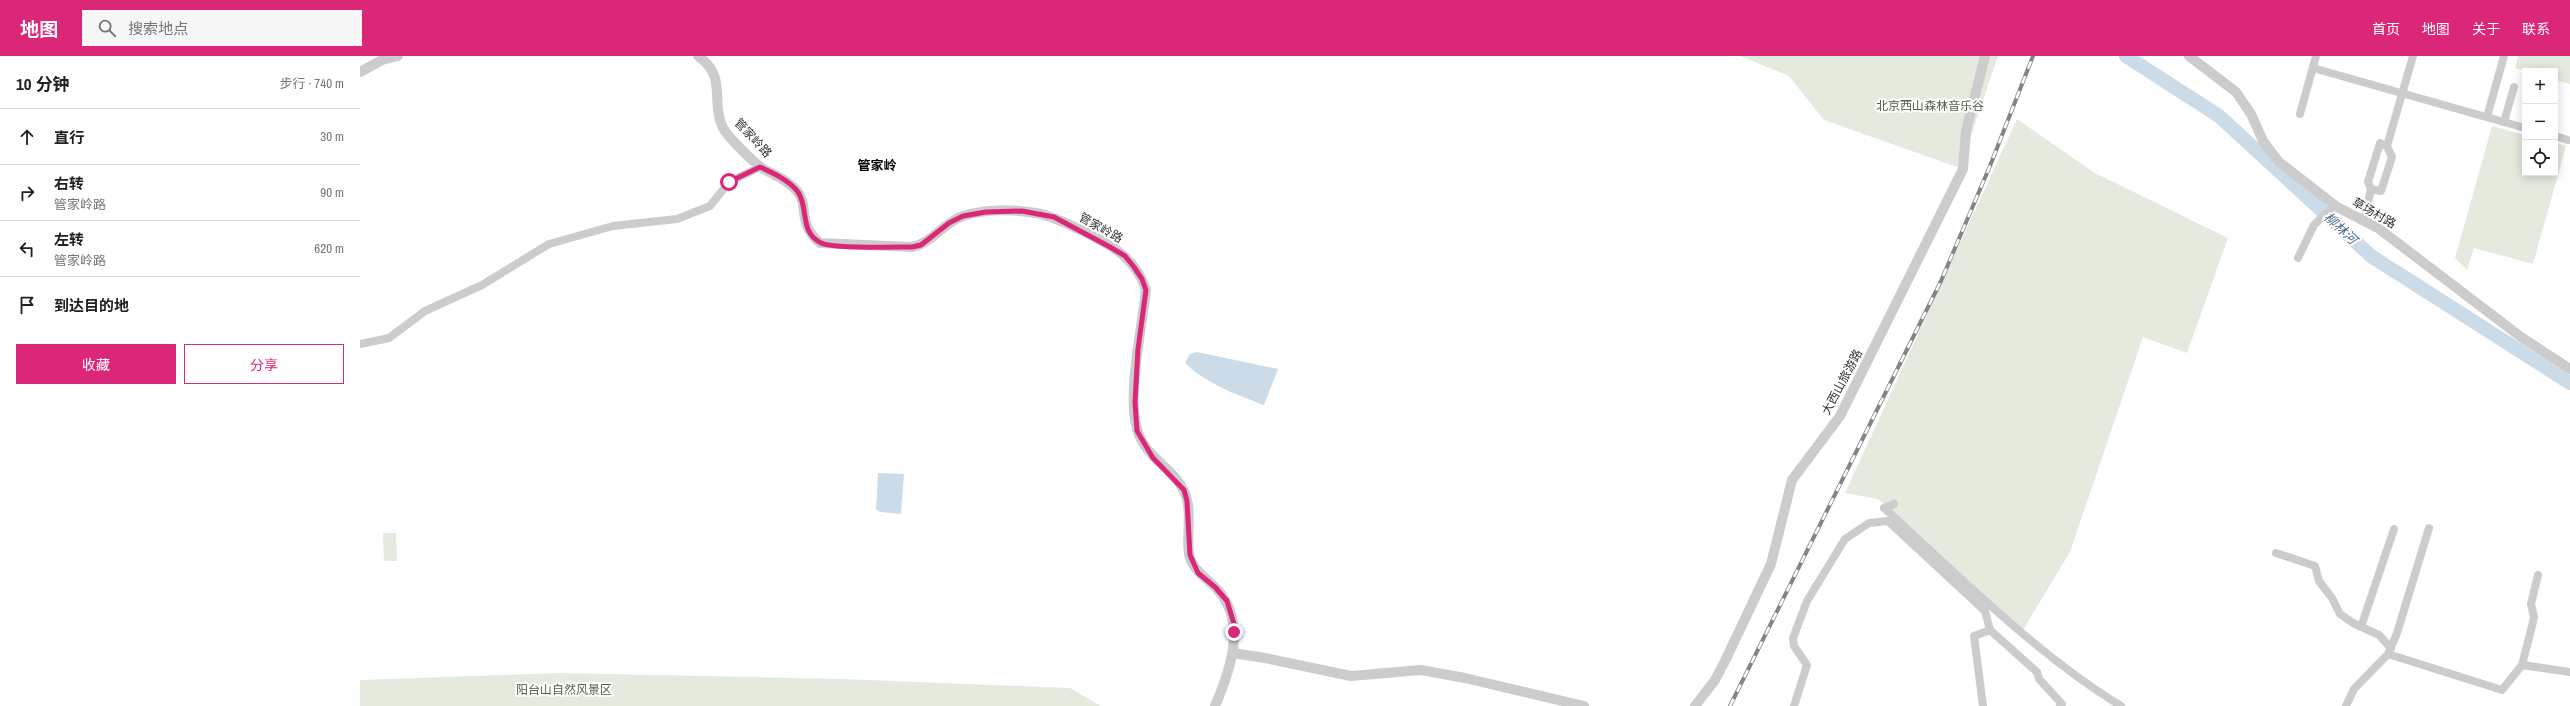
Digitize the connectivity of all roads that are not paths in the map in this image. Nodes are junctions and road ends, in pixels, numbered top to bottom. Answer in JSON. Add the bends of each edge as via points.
{"nodes":[{"id":1,"x":398,"y":56,"type":"edge"},
{"id":2,"x":698,"y":56,"type":"edge"},
{"id":3,"x":1985,"y":56,"type":"edge"},
{"id":4,"x":2189,"y":56,"type":"edge"},
{"id":5,"x":2316,"y":56,"type":"edge"},
{"id":6,"x":2412,"y":56,"type":"edge"},
{"id":7,"x":2504,"y":56,"type":"edge"},
{"id":8,"x":2313,"y":68,"type":"junction"},
{"id":9,"x":360,"y":72,"type":"edge"},
{"id":10,"x":2514,"y":87,"type":"dead end"},
{"id":11,"x":2402,"y":93,"type":"junction"},
{"id":12,"x":2300,"y":114,"type":"dead end"},
{"id":13,"x":2487,"y":117,"type":"junction"},
{"id":14,"x":2504,"y":122,"type":"junction"},
{"id":15,"x":2522,"y":127,"type":"edge"},
{"id":16,"x":2558,"y":137,"type":"edge"},
{"id":17,"x":2568,"y":140,"type":"dead end"},
{"id":18,"x":2387,"y":146,"type":"junction"},
{"id":19,"x":760,"y":167,"type":"junction"},
{"id":20,"x":2371,"y":188,"type":"junction"},
{"id":21,"x":2333,"y":207,"type":"junction"},
{"id":22,"x":2364,"y":220,"type":"junction"},
{"id":23,"x":2298,"y":258,"type":"dead end"},
{"id":24,"x":360,"y":344,"type":"edge"},
{"id":25,"x":2570,"y":369,"type":"edge"},
{"id":26,"x":1894,"y":504,"type":"dead end"},
{"id":27,"x":2428,"y":528,"type":"dead end"},
{"id":28,"x":2394,"y":529,"type":"dead end"},
{"id":29,"x":2276,"y":553,"type":"dead end"},
{"id":30,"x":2538,"y":575,"type":"dead end"},
{"id":31,"x":2361,"y":627,"type":"junction"},
{"id":32,"x":1990,"y":630,"type":"junction"},
{"id":33,"x":2389,"y":651,"type":"junction"},
{"id":34,"x":1233,"y":653,"type":"junction"},
{"id":35,"x":2522,"y":665,"type":"junction"},
{"id":36,"x":2570,"y":672,"type":"edge"},
{"id":37,"x":1215,"y":706,"type":"edge"},
{"id":38,"x":1584,"y":706,"type":"edge"},
{"id":39,"x":1695,"y":706,"type":"edge"},
{"id":40,"x":1794,"y":706,"type":"edge"},
{"id":41,"x":1983,"y":706,"type":"edge"},
{"id":42,"x":2060,"y":706,"type":"edge"},
{"id":43,"x":2121,"y":706,"type":"edge"},
{"id":44,"x":2346,"y":706,"type":"edge"}],
"edges":[{"from":1,"to":9,"type":"street","via":[[382,60]]},
{"from":2,"to":19,"type":"street","name":"管家岭路","via":[[708,63],[713,72],[718,88],[723,128]]},
{"from":3,"to":39,"type":"street","name":"大西山旅游路","via":[[1966,131],[1963,169],[1840,416],[1792,480],[1771,564],[1715,680]]},
{"from":4,"to":21,"type":"street","name":"草场村路","via":[[2236,92],[2251,114],[2263,141],[2279,162]]},
{"from":5,"to":8,"type":"street"},
{"from":6,"to":11,"type":"street"},
{"from":7,"to":13,"type":"street"},
{"from":8,"to":11,"type":"street"},
{"from":8,"to":12,"type":"street"},
{"from":10,"to":14,"type":"street"},
{"from":11,"to":13,"type":"street"},
{"from":11,"to":18,"type":"street"},
{"from":13,"to":14,"type":"street"},
{"from":14,"to":15,"type":"street"},
{"from":16,"to":17,"type":"street"},
{"from":18,"to":20,"type":"street","via":[[2380,143],[2368,182]]},
{"from":18,"to":20,"type":"street","via":[[2392,157],[2381,191]]},
{"from":19,"to":24,"type":"street","via":[[729,182],[710,206],[677,219],[613,226],[549,244],[482,285],[425,311],[389,338]]},
{"from":19,"to":34,"type":"street","name":"管家岭路","via":[[791,185],[798,193],[804,222],[810,234],[826,245],[912,247],[921,245],[949,223],[963,216],[1018,211],[1054,217],[1125,256],[1142,279],[1146,290],[1137,370],[1137,431],[1153,458],[1184,490],[1190,555],[1198,573],[1227,601],[1234,624]]},
{"from":20,"to":22,"type":"street"},
{"from":21,"to":22,"type":"street","name":"草场村路"},
{"from":21,"to":23,"type":"street","via":[[2314,225]]},
{"from":22,"to":25,"type":"street","name":"草场村路"},
{"from":26,"to":43,"type":"street","via":[[1884,508],[2018,629],[2088,686]]},
{"from":27,"to":33,"type":"street"},
{"from":28,"to":31,"type":"street"},
{"from":29,"to":31,"type":"street","via":[[2315,566],[2319,581],[2340,614]]},
{"from":30,"to":35,"type":"street","via":[[2531,604],[2534,617]]},
{"from":31,"to":33,"type":"street","via":[[2384,638]]},
{"from":32,"to":40,"type":"street","via":[[1985,611],[1888,521],[1869,523],[1845,539],[1807,601],[1792,638],[1794,646],[1807,665]]},
{"from":32,"to":41,"type":"street","via":[[1974,636]]},
{"from":32,"to":42,"type":"street","via":[[2037,672],[2039,679],[2062,704]]},
{"from":33,"to":35,"type":"street","via":[[2502,690]]},
{"from":33,"to":44,"type":"street","via":[[2354,690]]},
{"from":34,"to":37,"type":"street","name":"管家岭路"},
{"from":34,"to":38,"type":"street","via":[[1351,676],[1421,670]]},
{"from":35,"to":36,"type":"street"}]}
